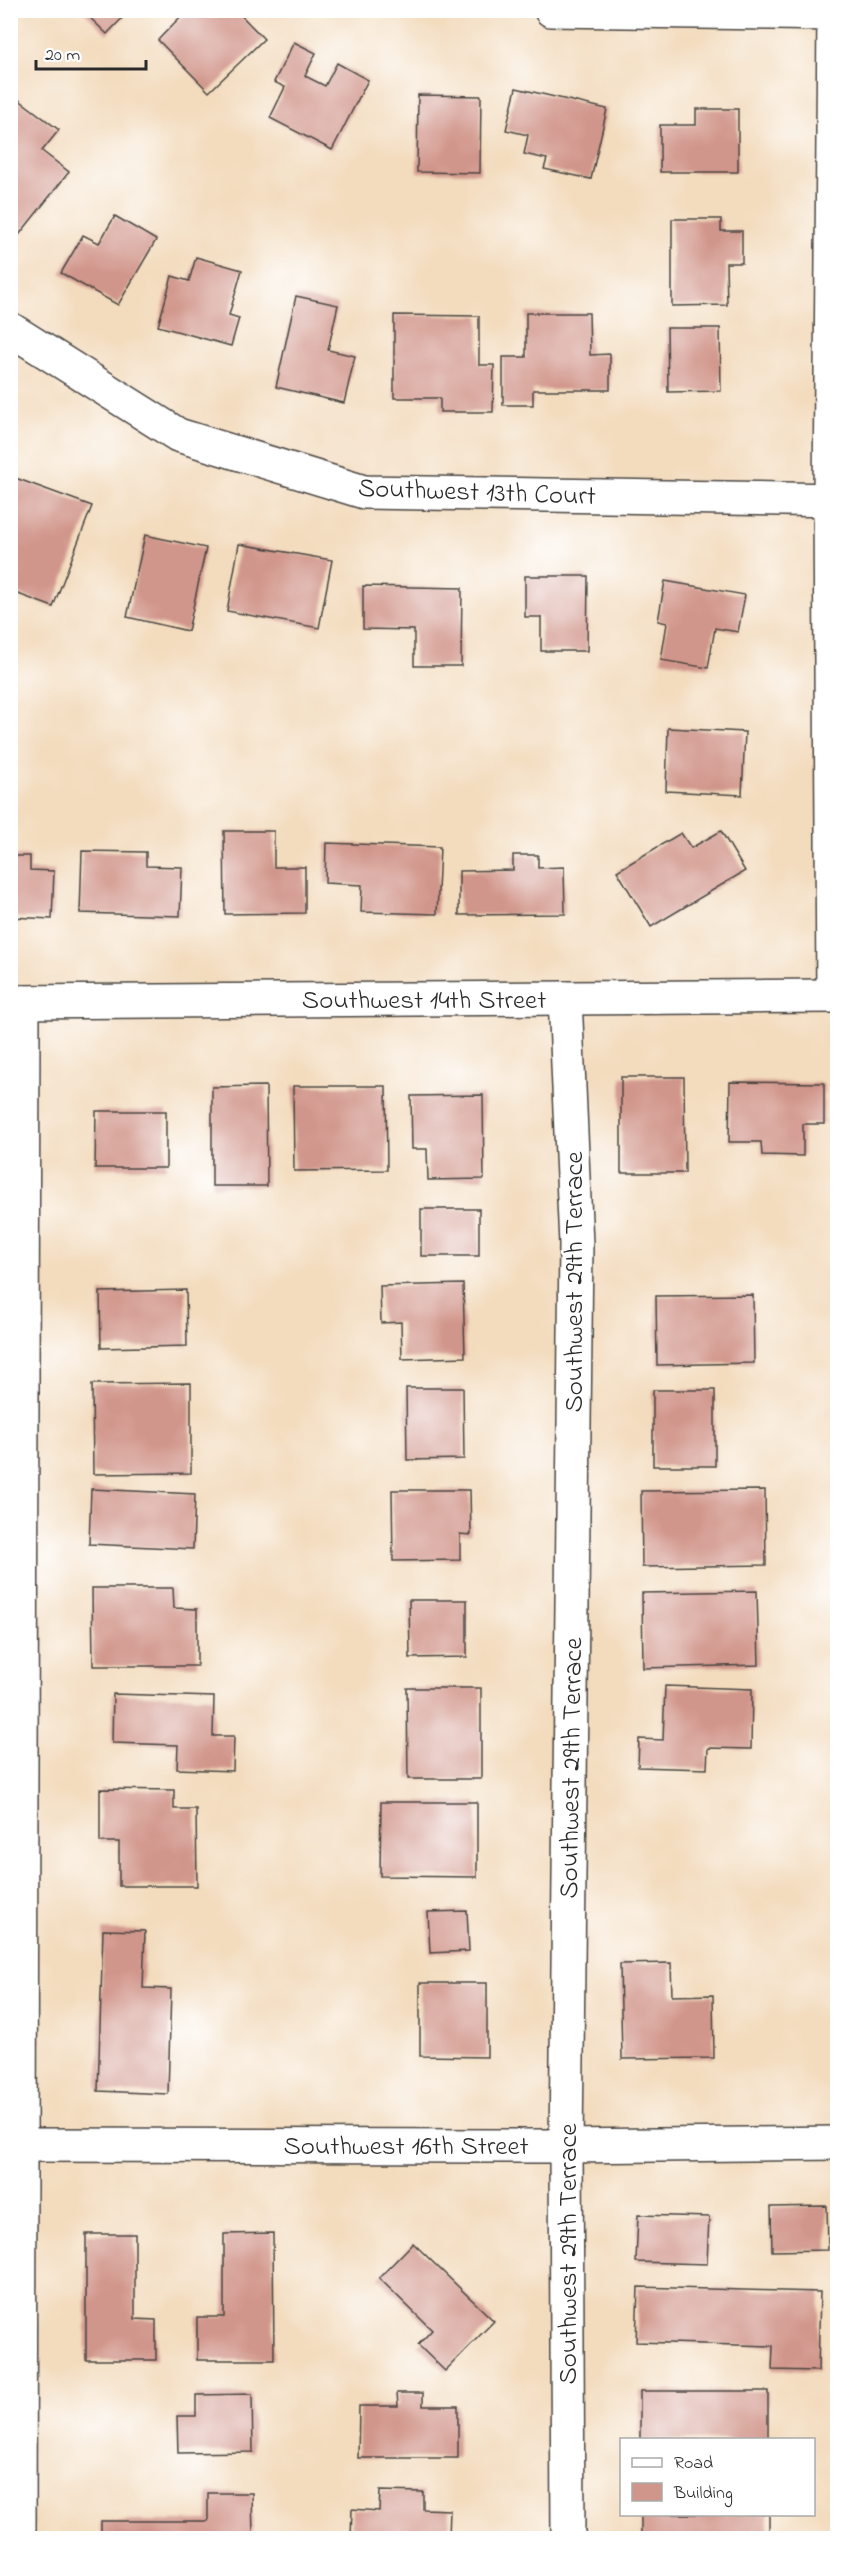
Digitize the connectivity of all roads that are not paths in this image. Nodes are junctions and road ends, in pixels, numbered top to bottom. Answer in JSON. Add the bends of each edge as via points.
{"nodes":[{"id":1,"x":551,"y":10,"type":"edge"},
{"id":2,"x":836,"y":14,"type":"edge"},
{"id":3,"x":10,"y":330,"type":"edge"},
{"id":4,"x":834,"y":500,"type":"edge"},
{"id":5,"x":835,"y":996,"type":"edge"},
{"id":6,"x":566,"y":998,"type":"junction"},
{"id":7,"x":17,"y":1002,"type":"edge"},
{"id":8,"x":837,"y":2143,"type":"edge"},
{"id":9,"x":15,"y":2145,"type":"edge"},
{"id":10,"x":566,"y":2146,"type":"junction"},
{"id":11,"x":19,"y":2538,"type":"edge"},
{"id":12,"x":568,"y":2538,"type":"edge"}],
"edges":[{"from":1,"to":2,"type":"street"},
{"from":2,"to":4,"type":"street"},
{"from":3,"to":4,"type":"street","name":"Southwest 13th Court","via":[[178,435],[364,492]]},
{"from":4,"to":5,"type":"street"},
{"from":5,"to":6,"type":"street","name":"Southwest 14th Street"},
{"from":6,"to":7,"type":"street","name":"Southwest 14th Street"},
{"from":6,"to":10,"type":"street","name":"Southwest 29th Terrace","via":[[576,1244]]},
{"from":7,"to":9,"type":"street"},
{"from":8,"to":10,"type":"street","name":"Southwest 16th Street"},
{"from":9,"to":10,"type":"street","name":"Southwest 16th Street"},
{"from":9,"to":11,"type":"street"},
{"from":10,"to":12,"type":"street","name":"Southwest 29th Terrace"}]}
